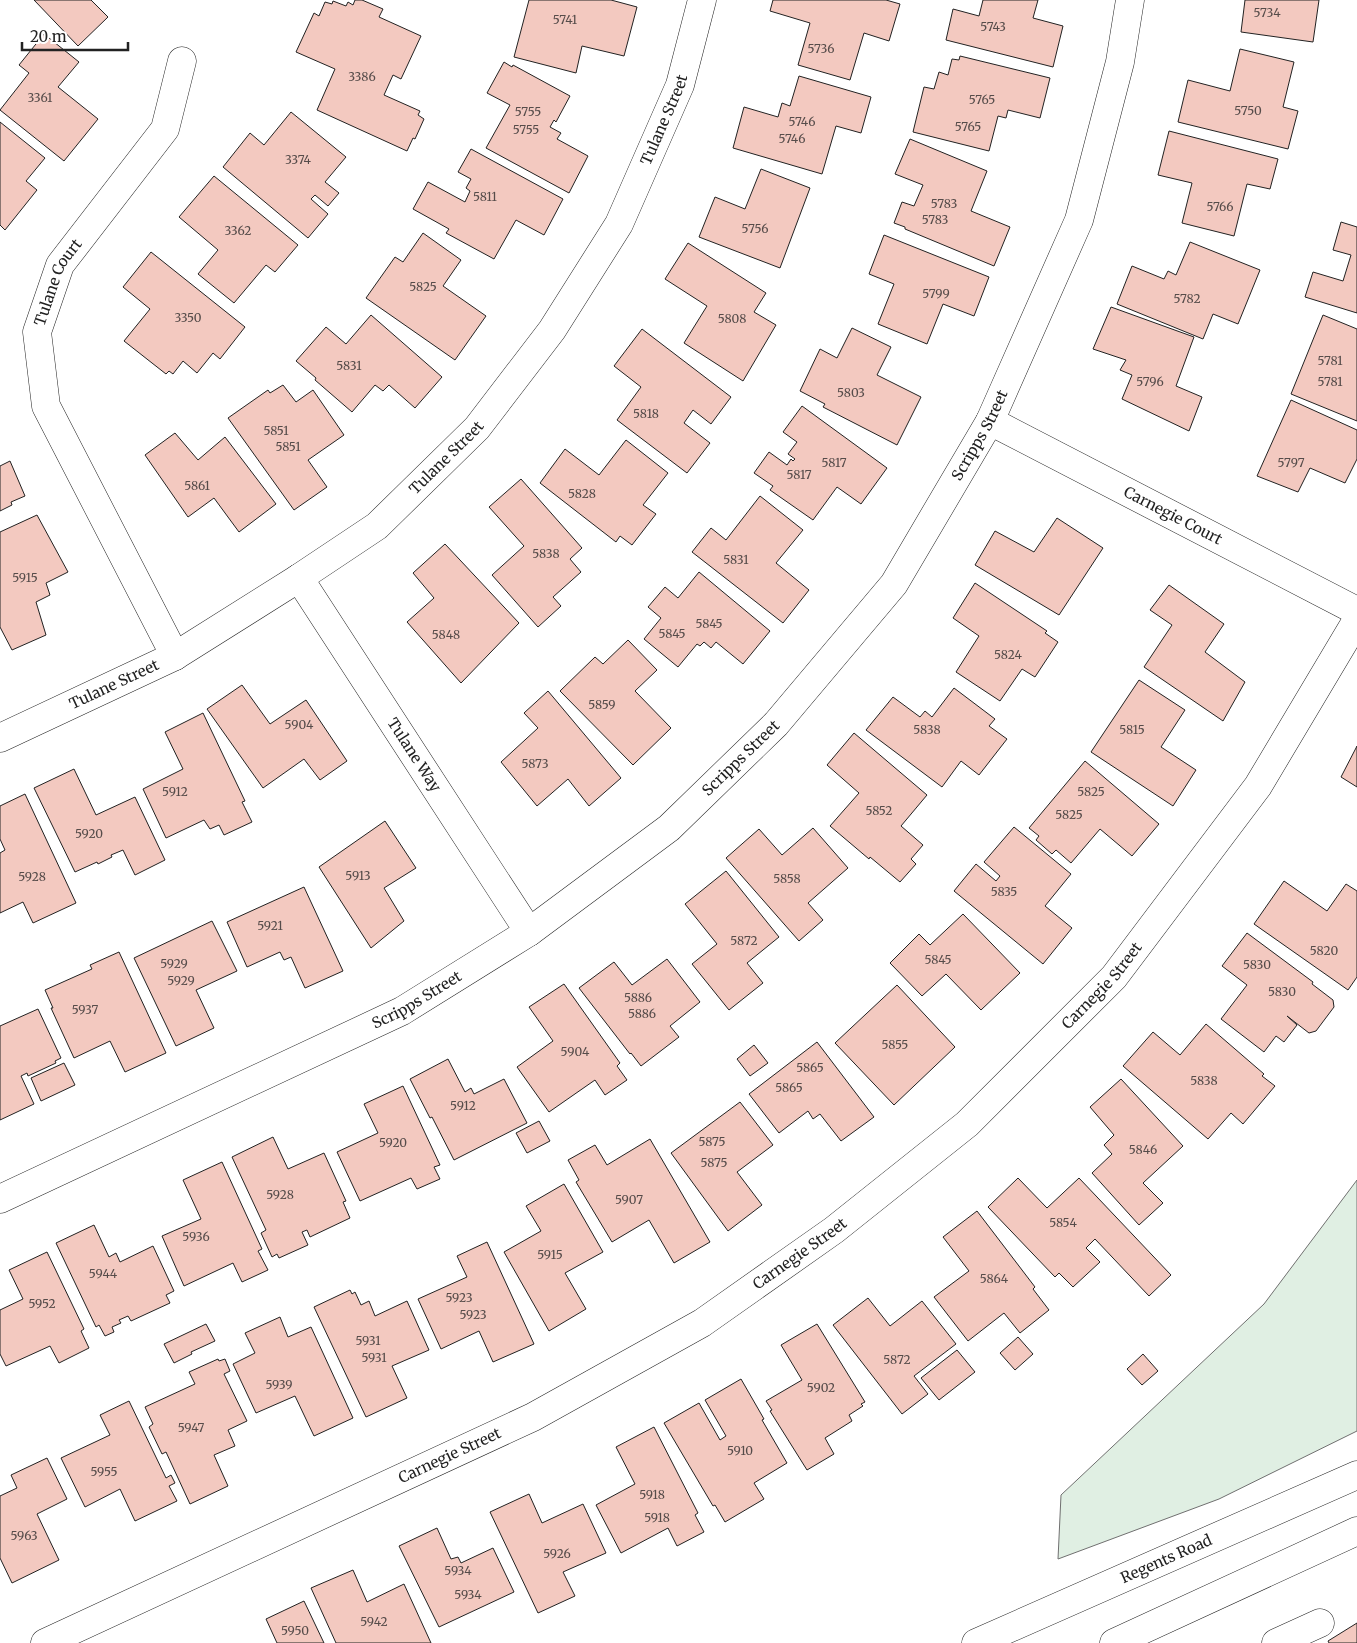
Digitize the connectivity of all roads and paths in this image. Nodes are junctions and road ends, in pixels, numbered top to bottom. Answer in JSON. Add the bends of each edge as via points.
{"nodes":[{"id":1,"x":702,"y":0,"type":"edge"},
{"id":2,"x":1130,"y":0,"type":"edge"},
{"id":3,"x":182,"y":61,"type":"dead end"},
{"id":4,"x":990,"y":421,"type":"junction"},
{"id":5,"x":299,"y":578,"type":"junction"},
{"id":6,"x":1357,"y":611,"type":"edge"},
{"id":7,"x":1357,"y":620,"type":"edge"},
{"id":8,"x":176,"y":656,"type":"junction"},
{"id":9,"x":0,"y":738,"type":"edge"},
{"id":10,"x":529,"y":932,"type":"junction"},
{"id":11,"x":0,"y":1199,"type":"edge"},
{"id":12,"x":1357,"y":1475,"type":"edge"},
{"id":13,"x":1357,"y":1531,"type":"edge"},
{"id":14,"x":1320,"y":1623,"type":"dead end"},
{"id":15,"x":45,"y":1643,"type":"edge"},
{"id":16,"x":976,"y":1643,"type":"edge"},
{"id":17,"x":1114,"y":1643,"type":"edge"},
{"id":18,"x":1276,"y":1643,"type":"edge"}],
"edges":[{"from":1,"to":5,"type":"street","name":"Tulane Street","via":[[680,85],[619,224],[552,330],[477,428],[377,526]]},
{"from":2,"to":4,"type":"street","name":"Scripps Street","via":[[1120,62],[1079,220]]},
{"from":3,"to":8,"type":"street","name":"Tulane Court","via":[[166,129],[60,265],[37,332],[46,406]]},
{"from":4,"to":6,"type":"street","name":"Carnegie Court"},
{"from":4,"to":10,"type":"street","name":"Scripps Street","via":[[894,584],[776,724],[669,828]]},
{"from":5,"to":8,"type":"street","name":"Tulane Street"},
{"from":5,"to":10,"type":"street","name":"Tulane Way"},
{"from":7,"to":15,"type":"street","name":"Carnegie Street","via":[[1258,786],[1114,977],[967,1124],[834,1230],[702,1322],[533,1417]]},
{"from":8,"to":9,"type":"street","name":"Tulane Street"},
{"from":10,"to":11,"type":"street","name":"Scripps Street","via":[[402,1011]]},
{"from":12,"to":16,"type":"street","name":"Regents Road"},
{"from":13,"to":17,"type":"street"},
{"from":14,"to":18,"type":"street"}]}
